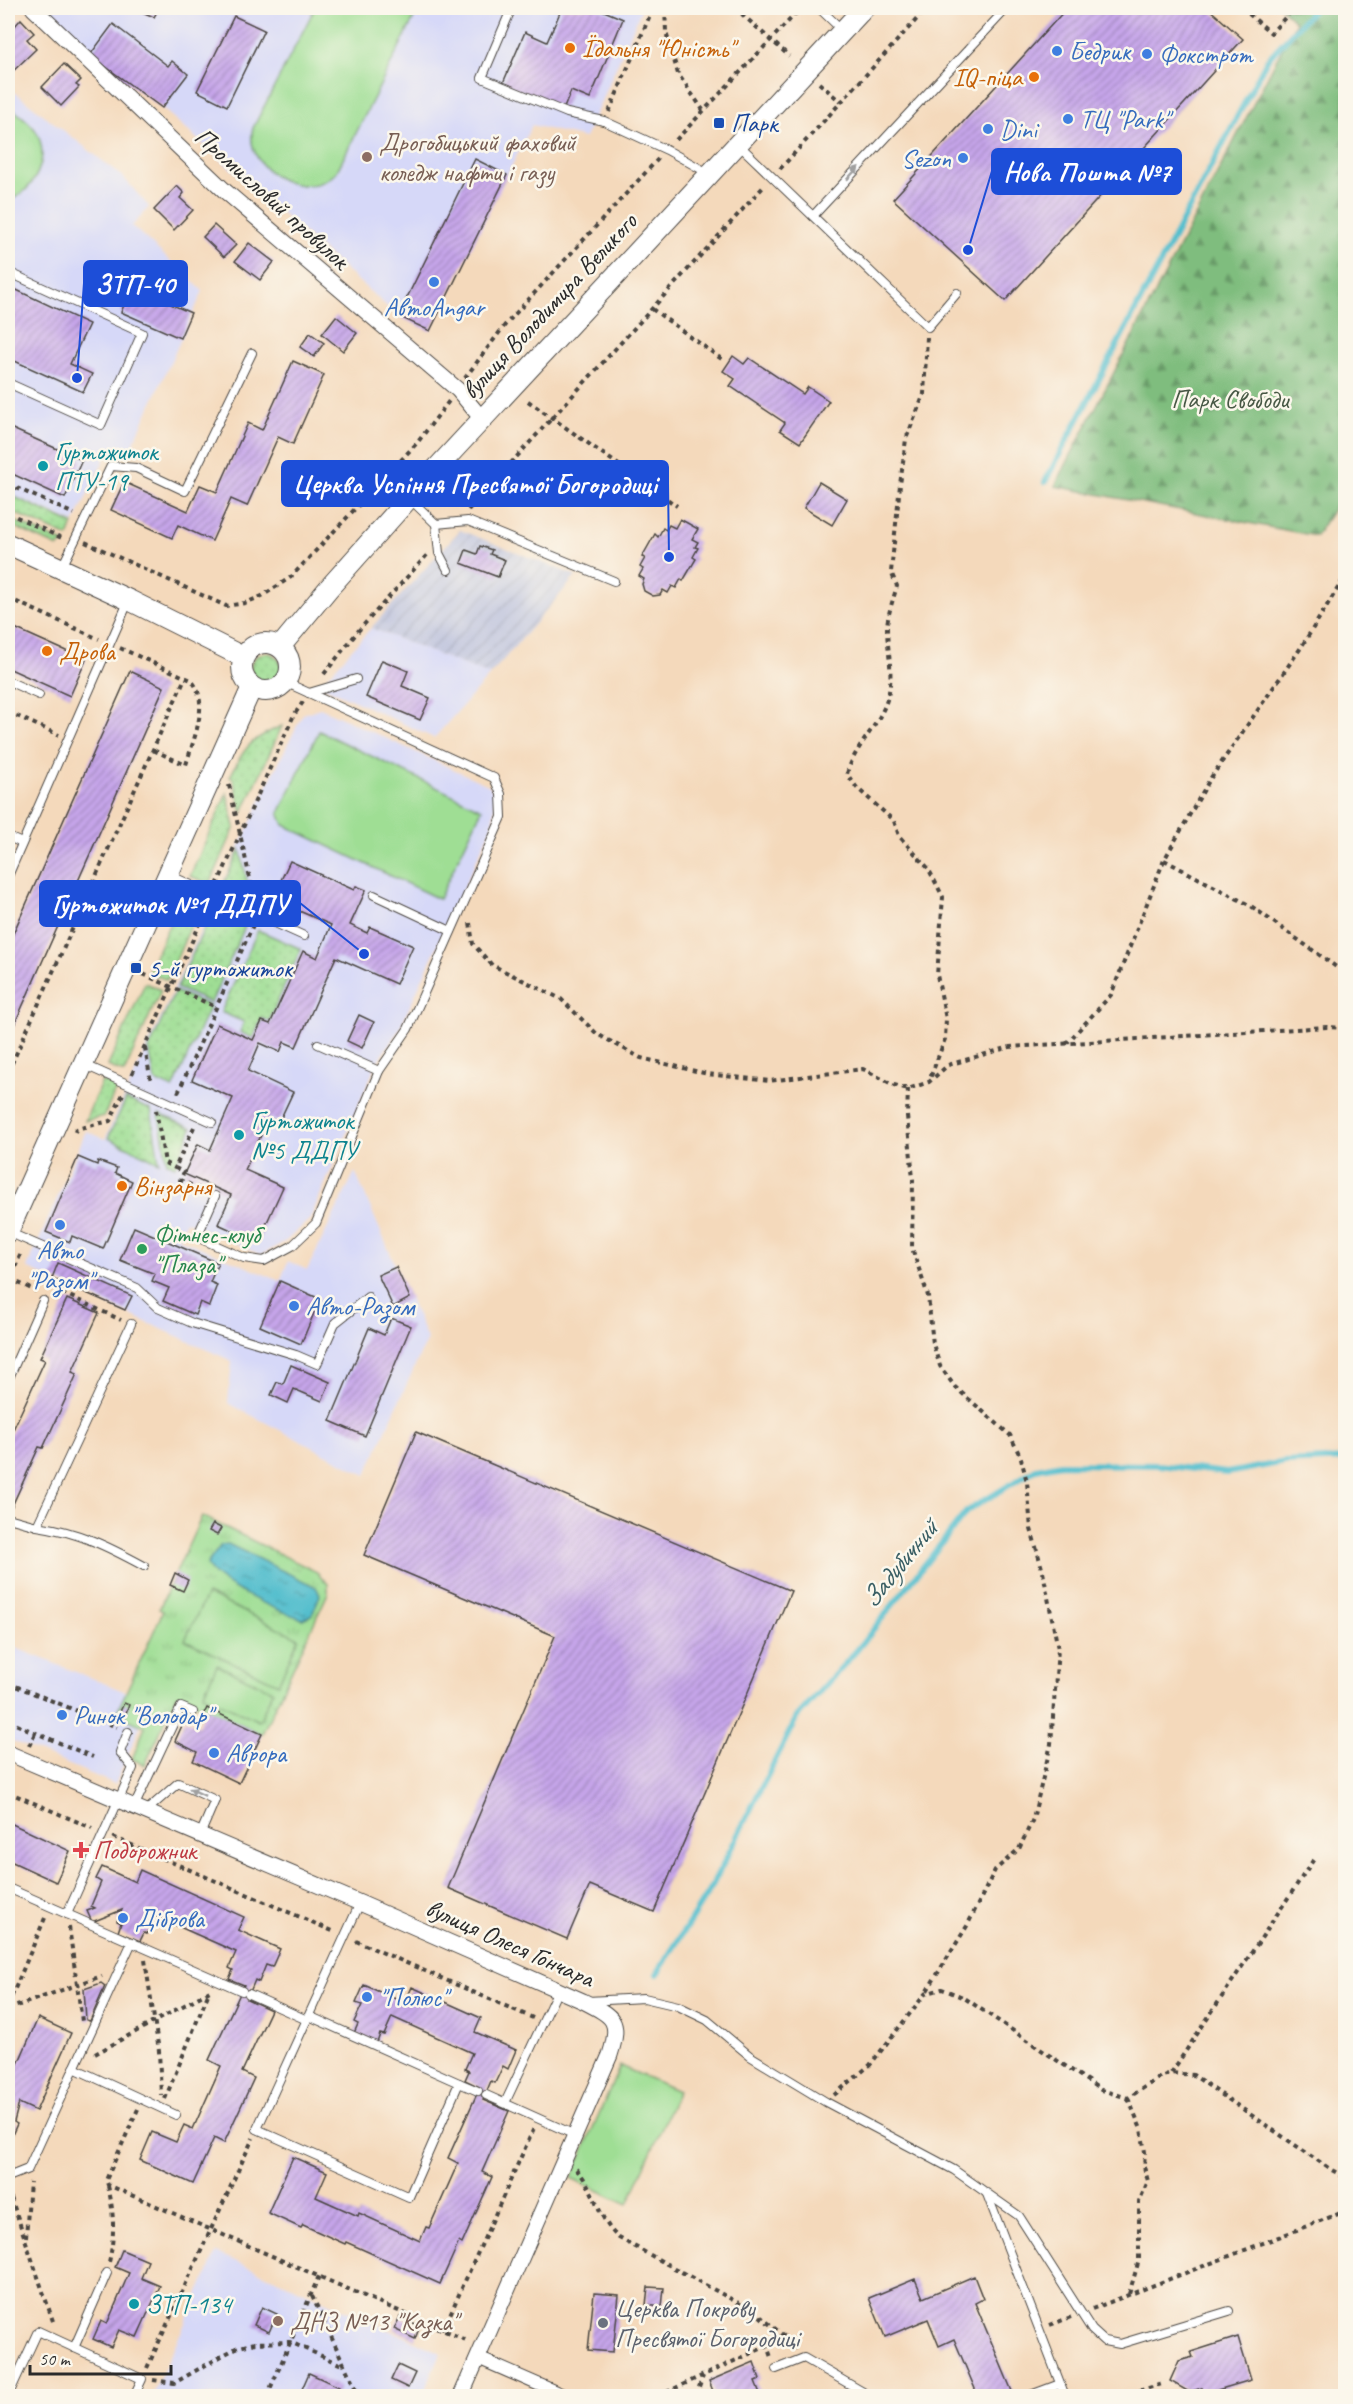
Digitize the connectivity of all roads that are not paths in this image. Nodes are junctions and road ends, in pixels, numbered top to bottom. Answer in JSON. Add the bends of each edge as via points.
{"nodes":[{"id":1,"x":33,"y":8,"type":"edge"},
{"id":2,"x":500,"y":8,"type":"edge"},
{"id":3,"x":819,"y":8,"type":"edge"},
{"id":4,"x":864,"y":8,"type":"edge"},
{"id":5,"x":1007,"y":8,"type":"edge"},
{"id":6,"x":842,"y":30,"type":"junction"},
{"id":7,"x":737,"y":142,"type":"junction"},
{"id":8,"x":708,"y":173,"type":"junction"},
{"id":9,"x":813,"y":216,"type":"junction"},
{"id":10,"x":8,"y":272,"type":"edge"},
{"id":11,"x":957,"y":293,"type":"dead end"},
{"id":12,"x":252,"y":353,"type":"dead end"},
{"id":13,"x":8,"y":383,"type":"edge"},
{"id":14,"x":482,"y":419,"type":"junction"},
{"id":15,"x":409,"y":498,"type":"junction"},
{"id":16,"x":436,"y":524,"type":"junction"},
{"id":17,"x":8,"y":544,"type":"edge"},
{"id":18,"x":61,"y":569,"type":"junction"},
{"id":19,"x":448,"y":570,"type":"dead end"},
{"id":20,"x":615,"y":581,"type":"dead end"},
{"id":21,"x":129,"y":600,"type":"junction"},
{"id":22,"x":280,"y":647,"type":"junction"},
{"id":23,"x":243,"y":657,"type":"junction"},
{"id":24,"x":356,"y":679,"type":"dead end"},
{"id":25,"x":285,"y":682,"type":"junction"},
{"id":26,"x":8,"y":683,"type":"edge"},
{"id":27,"x":252,"y":687,"type":"junction"},
{"id":28,"x":309,"y":693,"type":"junction"},
{"id":29,"x":39,"y":695,"type":"dead end"},
{"id":30,"x":8,"y":837,"type":"edge"},
{"id":31,"x":22,"y":843,"type":"junction"},
{"id":32,"x":168,"y":874,"type":"junction"},
{"id":33,"x":8,"y":876,"type":"edge"},
{"id":34,"x":374,"y":895,"type":"dead end"},
{"id":35,"x":451,"y":931,"type":"junction"},
{"id":36,"x":304,"y":936,"type":"dead end"},
{"id":37,"x":318,"y":1044,"type":"dead end"},
{"id":38,"x":83,"y":1064,"type":"junction"},
{"id":39,"x":379,"y":1071,"type":"junction"},
{"id":40,"x":212,"y":1122,"type":"dead end"},
{"id":41,"x":215,"y":1196,"type":"dead end"},
{"id":42,"x":8,"y":1232,"type":"edge"},
{"id":43,"x":368,"y":1297,"type":"dead end"},
{"id":44,"x":43,"y":1300,"type":"dead end"},
{"id":45,"x":131,"y":1324,"type":"road end"},
{"id":46,"x":8,"y":1380,"type":"edge"},
{"id":47,"x":8,"y":1518,"type":"edge"},
{"id":48,"x":37,"y":1526,"type":"junction"},
{"id":49,"x":144,"y":1566,"type":"dead end"},
{"id":50,"x":193,"y":1712,"type":"dead end"},
{"id":51,"x":128,"y":1732,"type":"road end"},
{"id":52,"x":8,"y":1752,"type":"edge"},
{"id":53,"x":118,"y":1801,"type":"junction"},
{"id":54,"x":140,"y":1810,"type":"junction"},
{"id":55,"x":200,"y":1835,"type":"junction"},
{"id":56,"x":8,"y":1888,"type":"edge"},
{"id":57,"x":360,"y":1903,"type":"junction"},
{"id":58,"x":67,"y":1914,"type":"junction"},
{"id":59,"x":132,"y":1942,"type":"junction"},
{"id":60,"x":558,"y":1990,"type":"junction"},
{"id":61,"x":583,"y":2001,"type":"junction"},
{"id":62,"x":308,"y":2018,"type":"junction"},
{"id":63,"x":75,"y":2066,"type":"junction"},
{"id":64,"x":459,"y":2084,"type":"junction"},
{"id":65,"x":506,"y":2103,"type":"junction"},
{"id":66,"x":176,"y":2115,"type":"dead end"},
{"id":67,"x":575,"y":2135,"type":"junction"},
{"id":68,"x":8,"y":2177,"type":"edge"},
{"id":69,"x":987,"y":2193,"type":"junction"},
{"id":70,"x":106,"y":2273,"type":"road end"},
{"id":71,"x":1229,"y":2311,"type":"dead end"},
{"id":72,"x":74,"y":2348,"type":"junction"},
{"id":73,"x":480,"y":2352,"type":"junction"},
{"id":74,"x":777,"y":2369,"type":"road end"},
{"id":75,"x":1060,"y":2384,"type":"junction"},
{"id":76,"x":8,"y":2397,"type":"edge"},
{"id":77,"x":134,"y":2397,"type":"edge"},
{"id":78,"x":461,"y":2397,"type":"edge"},
{"id":79,"x":565,"y":2397,"type":"edge"},
{"id":80,"x":870,"y":2397,"type":"edge"},
{"id":81,"x":1028,"y":2397,"type":"edge"},
{"id":82,"x":1065,"y":2397,"type":"edge"}],
"edges":[{"from":1,"to":14,"type":"street","name":"Промисловий провулок","via":[[225,191],[458,390]]},
{"from":2,"to":8,"type":"lane","via":[[510,12],[482,78],[567,113],[604,121]]},
{"from":3,"to":6,"type":"lane"},
{"from":4,"to":6,"type":"street","name":"вулиця Володимира Великого"},
{"from":9,"to":5,"type":"lane","one_way":true},
{"from":6,"to":7,"type":"street","name":"вулиця Володимира Великого"},
{"from":7,"to":8,"type":"street","name":"вулиця Володимира Великого"},
{"from":7,"to":9,"type":"lane"},
{"from":8,"to":14,"type":"street","name":"вулиця Володимира Великого"},
{"from":9,"to":11,"type":"lane","via":[[928,327]]},
{"from":10,"to":13,"type":"lane","via":[[142,333],[101,425]]},
{"from":12,"to":18,"type":"lane","via":[[185,490],[136,468],[111,466]]},
{"from":14,"to":15,"type":"street","name":"вулиця Володимира Великого"},
{"from":15,"to":16,"type":"lane"},
{"from":15,"to":22,"type":"street","name":"вулиця Володимира Великого"},
{"from":16,"to":19,"type":"lane","via":[[439,554]]},
{"from":16,"to":20,"type":"lane","via":[[468,521]]},
{"from":17,"to":18,"type":"street"},
{"from":18,"to":21,"type":"street"},
{"from":21,"to":23,"type":"street"},
{"from":21,"to":31,"type":"lane"},
{"from":22,"to":23,"type":"street","via":[[267,642],[257,644]]},
{"from":22,"to":25,"type":"street","via":[[290,663]]},
{"from":23,"to":27,"type":"street","via":[[243,676]]},
{"from":24,"to":28,"type":"lane"},
{"from":25,"to":27,"type":"street","via":[[270,691]]},
{"from":25,"to":28,"type":"lane"},
{"from":26,"to":29,"type":"lane"},
{"from":27,"to":32,"type":"street"},
{"from":28,"to":35,"type":"lane","via":[[494,778],[501,794],[502,817]]},
{"from":30,"to":31,"type":"lane"},
{"from":31,"to":33,"type":"lane"},
{"from":32,"to":36,"type":"lane"},
{"from":32,"to":38,"type":"street"},
{"from":34,"to":35,"type":"lane"},
{"from":35,"to":39,"type":"lane","via":[[408,1029]]},
{"from":37,"to":39,"type":"lane"},
{"from":38,"to":40,"type":"lane"},
{"from":38,"to":42,"type":"street"},
{"from":39,"to":41,"type":"lane","via":[[316,1223],[292,1246],[264,1261],[244,1258],[197,1237]]},
{"from":42,"to":43,"type":"lane","via":[[137,1288],[158,1308],[192,1323],[317,1364],[335,1323]]},
{"from":44,"to":46,"type":"lane"},
{"from":45,"to":48,"type":"lane"},
{"from":47,"to":48,"type":"lane"},
{"from":48,"to":49,"type":"lane","via":[[83,1535]]},
{"from":50,"to":54,"type":"lane","via":[[181,1707]]},
{"from":51,"to":53,"type":"lane","via":[[120,1752],[133,1768]]},
{"from":52,"to":53,"type":"street","name":"вулиця Олеся Гончара"},
{"from":53,"to":54,"type":"street","name":"вулиця Олеся Гончара"},
{"from":53,"to":58,"type":"lane"},
{"from":54,"to":55,"type":"street","name":"вулиця Олеся Гончара"},
{"from":55,"to":54,"type":"lane","one_way":true,"via":[[215,1800],[178,1783]]},
{"from":55,"to":57,"type":"street","name":"вулиця Олеся Гончара"},
{"from":56,"to":58,"type":"lane"},
{"from":57,"to":60,"type":"street","name":"вулиця Олеся Гончара"},
{"from":57,"to":62,"type":"lane"},
{"from":58,"to":59,"type":"lane"},
{"from":59,"to":62,"type":"lane"},
{"from":59,"to":63,"type":"lane"},
{"from":60,"to":61,"type":"street","name":"вулиця Олеся Гончара"},
{"from":60,"to":65,"type":"lane"},
{"from":61,"to":67,"type":"street","name":"вулиця Олеся Гончара","via":[[607,2014],[616,2024],[616,2036]]},
{"from":61,"to":69,"type":"lane","via":[[644,1998],[678,2006],[707,2020],[750,2056],[826,2102],[954,2170]]},
{"from":62,"to":64,"type":"lane"},
{"from":62,"to":64,"type":"lane","via":[[257,2129],[409,2197]]},
{"from":63,"to":66,"type":"lane"},
{"from":63,"to":68,"type":"lane","via":[[28,2169]]},
{"from":64,"to":65,"type":"lane"},
{"from":65,"to":67,"type":"lane"},
{"from":67,"to":73,"type":"street","name":"вулиця Олеся Гончара"},
{"from":69,"to":71,"type":"lane","via":[[1018,2216],[1092,2330],[1104,2341],[1120,2343]]},
{"from":69,"to":75,"type":"lane"},
{"from":70,"to":72,"type":"lane"},
{"from":72,"to":76,"type":"lane","via":[[38,2331]]},
{"from":72,"to":77,"type":"lane","via":[[142,2379]]},
{"from":73,"to":78,"type":"street","name":"вулиця Олеся Гончара"},
{"from":73,"to":79,"type":"street"},
{"from":74,"to":80,"type":"lane","via":[[804,2358]]},
{"from":75,"to":81,"type":"lane"},
{"from":75,"to":82,"type":"lane"}]}
